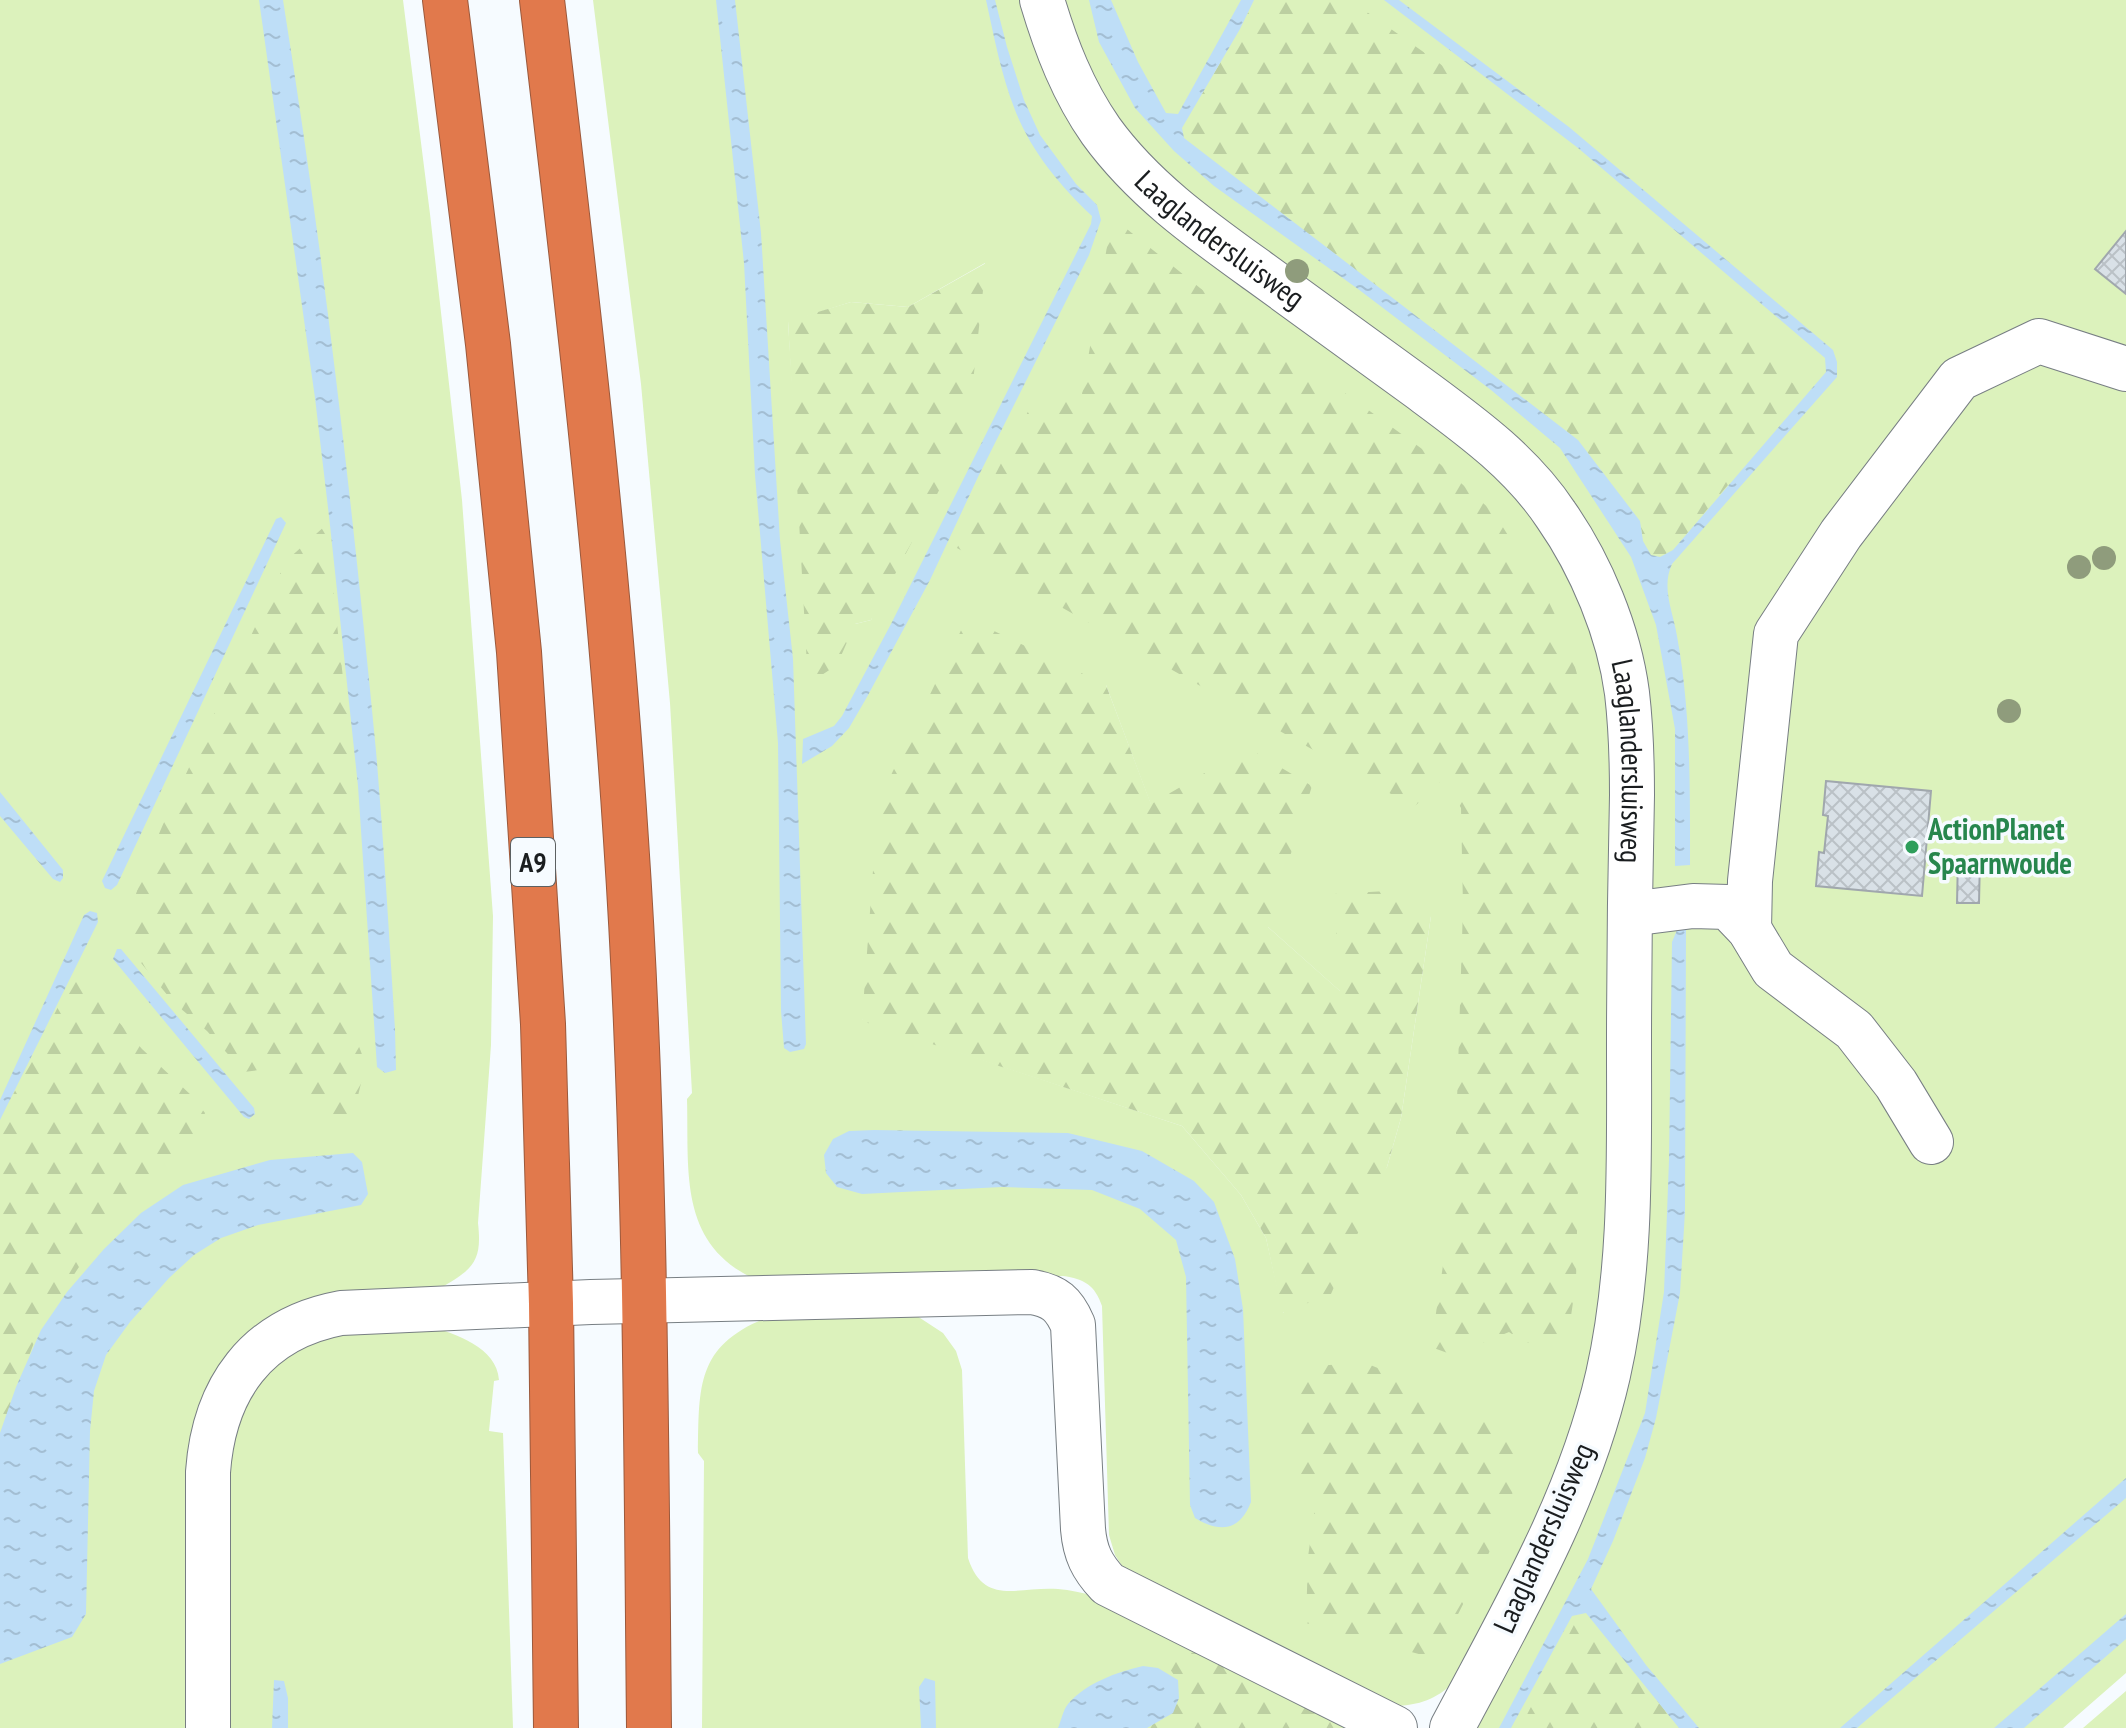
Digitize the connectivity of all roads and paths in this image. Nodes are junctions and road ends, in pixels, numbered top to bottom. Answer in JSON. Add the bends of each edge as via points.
{"nodes":[{"id":1,"x":445,"y":0,"type":"edge"},
{"id":2,"x":542,"y":0,"type":"edge"},
{"id":3,"x":1042,"y":0,"type":"edge"},
{"id":4,"x":2126,"y":369,"type":"edge"},
{"id":5,"x":1630,"y":914,"type":"junction"},
{"id":6,"x":1749,"y":929,"type":"junction"},
{"id":7,"x":1931,"y":1142,"type":"dead end"},
{"id":8,"x":644,"y":1302,"type":"junction"},
{"id":9,"x":551,"y":1304,"type":"junction"},
{"id":10,"x":208,"y":1728,"type":"edge"},
{"id":11,"x":556,"y":1728,"type":"edge"},
{"id":12,"x":649,"y":1728,"type":"edge"},
{"id":13,"x":1395,"y":1728,"type":"edge"},
{"id":14,"x":1452,"y":1728,"type":"edge"}],
"edges":[{"from":1,"to":9,"type":"highway","number":"A9","via":[[519,652],[543,1024]]},
{"from":2,"to":8,"type":"highway","via":[[587,379],[626,841]]},
{"from":3,"to":5,"type":"street","name":"Laaglandersluisweg","via":[[1081,99],[1146,184],[1464,421],[1507,457],[1557,515],[1603,605],[1627,690],[1632,755]]},
{"from":4,"to":6,"type":"street","via":[[2039,341],[1959,379],[1841,534],[1776,634]]},
{"from":5,"to":6,"type":"street","via":[[1728,907]]},
{"from":5,"to":14,"type":"street","name":"Laaglandersluisweg","via":[[1628,1190],[1608,1374],[1565,1508]]},
{"from":6,"to":7,"type":"street","via":[[1773,969],[1854,1030],[1896,1084]]},
{"from":8,"to":9,"type":"street"},
{"from":8,"to":12,"type":"highway"},
{"from":8,"to":13,"type":"street","via":[[1050,1295],[1073,1325],[1083,1529],[1094,1568],[1108,1584]]},
{"from":9,"to":10,"type":"street","via":[[320,1317],[279,1337],[246,1364],[221,1406],[209,1452]]},
{"from":9,"to":11,"type":"highway","number":"A9"}]}
